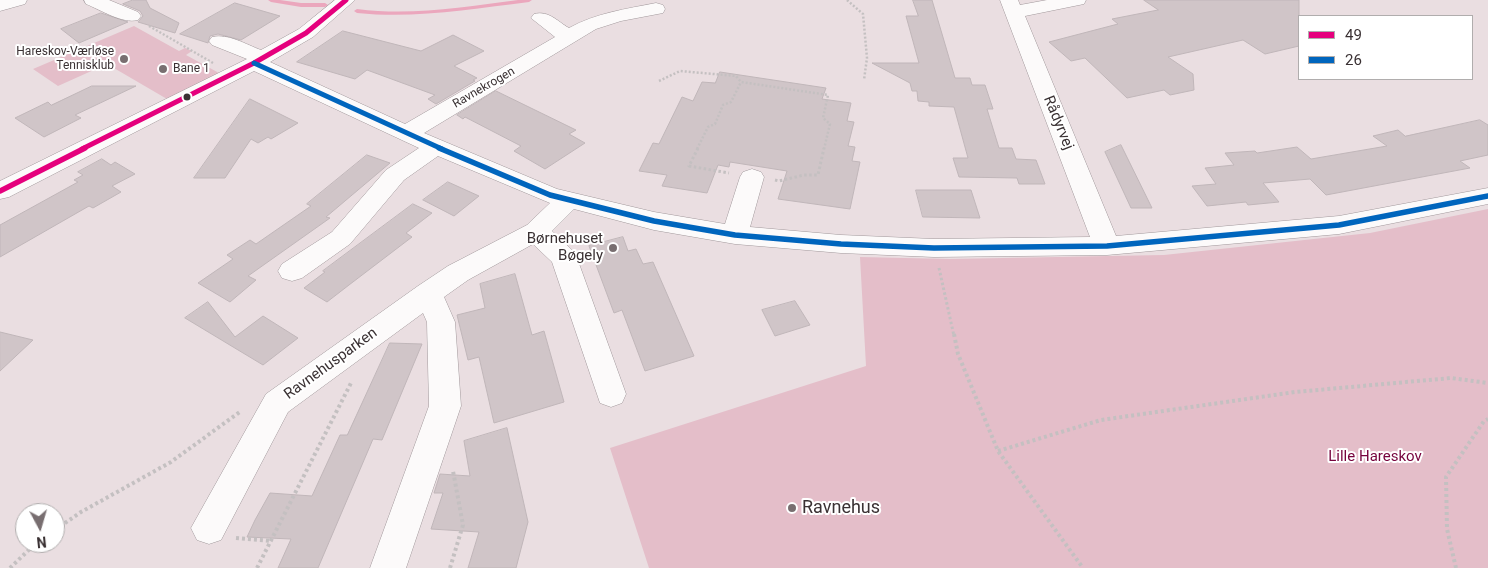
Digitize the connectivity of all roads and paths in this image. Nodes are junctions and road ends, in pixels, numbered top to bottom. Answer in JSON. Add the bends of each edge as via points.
{"nodes":[{"id":1,"x":18,"y":0,"type":"edge"},
{"id":2,"x":93,"y":0,"type":"edge"},
{"id":3,"x":346,"y":0,"type":"edge"},
{"id":4,"x":847,"y":0,"type":"edge"},
{"id":5,"x":1077,"y":0,"type":"edge"},
{"id":6,"x":0,"y":5,"type":"edge"},
{"id":7,"x":1012,"y":6,"type":"edge"},
{"id":8,"x":656,"y":9,"type":"dead end"},
{"id":9,"x":131,"y":16,"type":"joint"},
{"id":10,"x":541,"y":18,"type":"dead end"},
{"id":11,"x":567,"y":39,"type":"junction"},
{"id":12,"x":219,"y":41,"type":"dead end"},
{"id":13,"x":250,"y":65,"type":"junction"},
{"id":14,"x":864,"y":80,"type":"dead end"},
{"id":15,"x":659,"y":81,"type":"dead end"},
{"id":16,"x":741,"y":82,"type":"junction"},
{"id":17,"x":407,"y":133,"type":"junction"},
{"id":18,"x":436,"y":148,"type":"junction"},
{"id":19,"x":752,"y":176,"type":"junction"},
{"id":20,"x":0,"y":191,"type":"edge"},
{"id":21,"x":1488,"y":196,"type":"edge"},
{"id":22,"x":568,"y":201,"type":"junction"},
{"id":23,"x":536,"y":231,"type":"junction"},
{"id":24,"x":735,"y":234,"type":"junction"},
{"id":25,"x":1107,"y":246,"type":"junction"},
{"id":26,"x":934,"y":248,"type":"junction"},
{"id":27,"x":292,"y":271,"type":"dead end"},
{"id":28,"x":428,"y":293,"type":"junction"},
{"id":29,"x":359,"y":344,"type":"junction"},
{"id":30,"x":1488,"y":383,"type":"edge"},
{"id":31,"x":611,"y":394,"type":"dead end"},
{"id":32,"x":1488,"y":418,"type":"edge"},
{"id":33,"x":431,"y":447,"type":"junction"},
{"id":34,"x":998,"y":451,"type":"junction"},
{"id":35,"x":209,"y":528,"type":"dead end"},
{"id":36,"x":26,"y":553,"type":"edge"},
{"id":37,"x":10,"y":568,"type":"edge"},
{"id":38,"x":257,"y":568,"type":"edge"},
{"id":39,"x":388,"y":568,"type":"edge"},
{"id":40,"x":450,"y":568,"type":"edge"},
{"id":41,"x":1083,"y":568,"type":"edge"},
{"id":42,"x":1456,"y":568,"type":"edge"}],
"edges":[{"from":1,"to":6,"type":"street"},
{"from":2,"to":9,"type":"street"},
{"from":3,"to":13,"type":"street","via":[[306,33]]},
{"from":4,"to":14,"type":"path","via":[[863,14],[867,58]]},
{"from":5,"to":7,"type":"street"},
{"from":7,"to":25,"type":"street","name":"Rådyrvej"},
{"from":8,"to":11,"type":"street","name":"Ravnekrogen","via":[[618,16],[589,26]]},
{"from":9,"to":13,"type":"path"},
{"from":10,"to":11,"type":"street"},
{"from":11,"to":17,"type":"street","name":"Ravnekrogen"},
{"from":12,"to":13,"type":"street"},
{"from":13,"to":17,"type":"street"},
{"from":13,"to":20,"type":"street"},
{"from":15,"to":16,"type":"path","via":[[680,71],[736,76]]},
{"from":16,"to":19,"type":"path","via":[[731,102],[722,105],[715,124],[708,127],[689,166]]},
{"from":16,"to":19,"type":"path","via":[[828,95],[823,118],[830,124],[818,175],[779,181]]},
{"from":17,"to":18,"type":"street"},
{"from":18,"to":22,"type":"street"},
{"from":18,"to":27,"type":"street","via":[[395,175],[341,238]]},
{"from":19,"to":24,"type":"street"},
{"from":21,"to":25,"type":"street","via":[[1339,225]]},
{"from":22,"to":23,"type":"street","name":"Ravnehusparken"},
{"from":22,"to":24,"type":"street","via":[[654,221]]},
{"from":23,"to":28,"type":"street","name":"Ravnehusparken"},
{"from":23,"to":31,"type":"street","via":[[564,258]]},
{"from":24,"to":26,"type":"street","via":[[841,244]]},
{"from":25,"to":26,"type":"street"},
{"from":26,"to":34,"type":"path","via":[[958,354]]},
{"from":28,"to":29,"type":"street","name":"Ravnehusparken"},
{"from":28,"to":33,"type":"street","via":[[441,322],[445,406]]},
{"from":29,"to":35,"type":"street","name":"Ravnehusparken","via":[[278,403]]},
{"from":29,"to":38,"type":"path","via":[[366,352]]},
{"from":30,"to":34,"type":"path","via":[[1451,378],[1295,392],[1101,420]]},
{"from":32,"to":42,"type":"path","via":[[1446,476],[1447,529]]},
{"from":33,"to":39,"type":"street"},
{"from":33,"to":40,"type":"path","via":[[450,450],[463,525]]},
{"from":34,"to":41,"type":"path"},
{"from":36,"to":37,"type":"path"}]}
